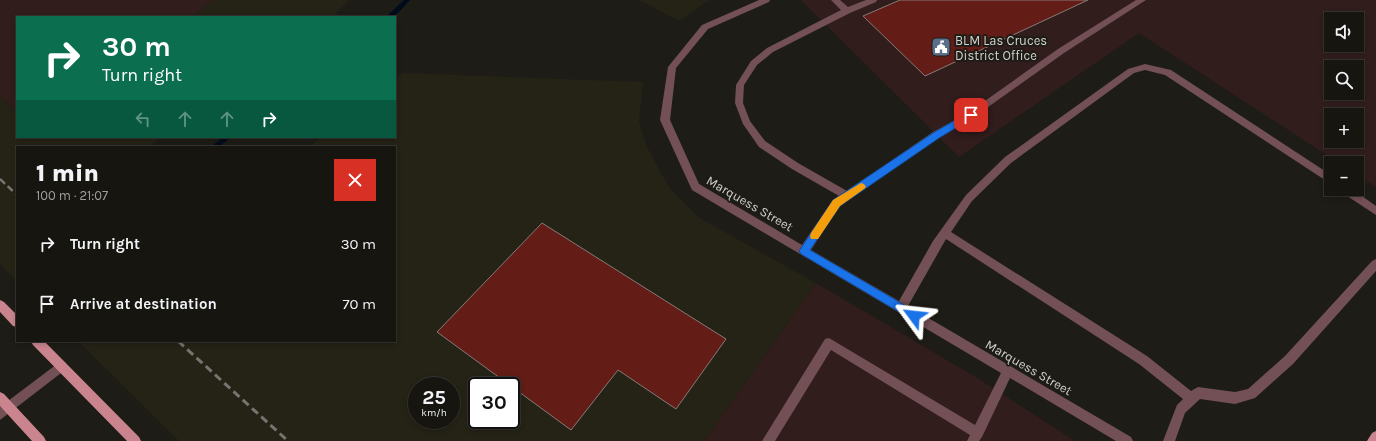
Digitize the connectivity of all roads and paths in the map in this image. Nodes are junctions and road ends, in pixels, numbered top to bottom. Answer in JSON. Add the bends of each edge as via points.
{"nodes":[{"id":1,"x":766,"y":0,"type":"edge"},
{"id":2,"x":835,"y":0,"type":"edge"},
{"id":3,"x":873,"y":0,"type":"edge"},
{"id":4,"x":1142,"y":0,"type":"edge"},
{"id":5,"x":846,"y":11,"type":"junction"},
{"id":6,"x":1324,"y":175,"type":"edge"},
{"id":7,"x":848,"y":196,"type":"junction"},
{"id":8,"x":1354,"y":196,"type":"edge"},
{"id":9,"x":1376,"y":211,"type":"edge"},
{"id":10,"x":944,"y":233,"type":"junction"},
{"id":11,"x":804,"y":251,"type":"junction"},
{"id":12,"x":1376,"y":264,"type":"edge"},
{"id":13,"x":0,"y":305,"type":"edge"},
{"id":14,"x":901,"y":308,"type":"junction"},
{"id":15,"x":16,"y":321,"type":"edge"},
{"id":16,"x":37,"y":342,"type":"edge"},
{"id":17,"x":61,"y":366,"type":"junction"},
{"id":18,"x":1008,"y":370,"type":"junction"},
{"id":19,"x":0,"y":398,"type":"edge"},
{"id":20,"x":1191,"y":398,"type":"junction"},
{"id":21,"x":4,"y":410,"type":"edge"},
{"id":22,"x":975,"y":437,"type":"edge"},
{"id":23,"x":1376,"y":437,"type":"edge"},
{"id":24,"x":40,"y":441,"type":"edge"},
{"id":25,"x":135,"y":441,"type":"edge"},
{"id":26,"x":768,"y":441,"type":"edge"},
{"id":27,"x":1127,"y":441,"type":"edge"},
{"id":28,"x":1168,"y":441,"type":"edge"},
{"id":29,"x":1373,"y":441,"type":"edge"}],
"edges":[{"from":1,"to":11,"type":"street","name":"Marquess Street","via":[[705,27],[672,67],[665,120],[695,187]]},
{"from":2,"to":5,"type":"street"},
{"from":3,"to":5,"type":"street"},
{"from":4,"to":7,"type":"street","via":[[1061,51],[971,115],[936,135]]},
{"from":5,"to":7,"type":"street","via":[[770,50],[754,63],[740,85],[739,103],[746,122],[762,144]]},
{"from":6,"to":10,"type":"street","via":[[1168,72],[1145,67],[1131,71],[1008,160],[968,198]]},
{"from":7,"to":11,"type":"street","via":[[836,203]]},
{"from":8,"to":9,"type":"street"},
{"from":10,"to":14,"type":"street"},
{"from":10,"to":20,"type":"street","via":[[1136,356]]},
{"from":11,"to":14,"type":"street","name":"Marquess Street"},
{"from":12,"to":20,"type":"street","via":[[1289,360],[1251,394],[1235,398],[1198,393]]},
{"from":13,"to":15,"type":"main road"},
{"from":14,"to":18,"type":"street","name":"Marquess Street"},
{"from":16,"to":17,"type":"main road"},
{"from":17,"to":21,"type":"street"},
{"from":17,"to":25,"type":"main road"},
{"from":18,"to":22,"type":"street"},
{"from":18,"to":27,"type":"street","name":"Marquess Street"},
{"from":19,"to":21,"type":"main road"},
{"from":20,"to":28,"type":"street","via":[[1180,409]]},
{"from":21,"to":24,"type":"main road"},
{"from":22,"to":26,"type":"street","via":[[829,343]]},
{"from":23,"to":29,"type":"main road"}]}
